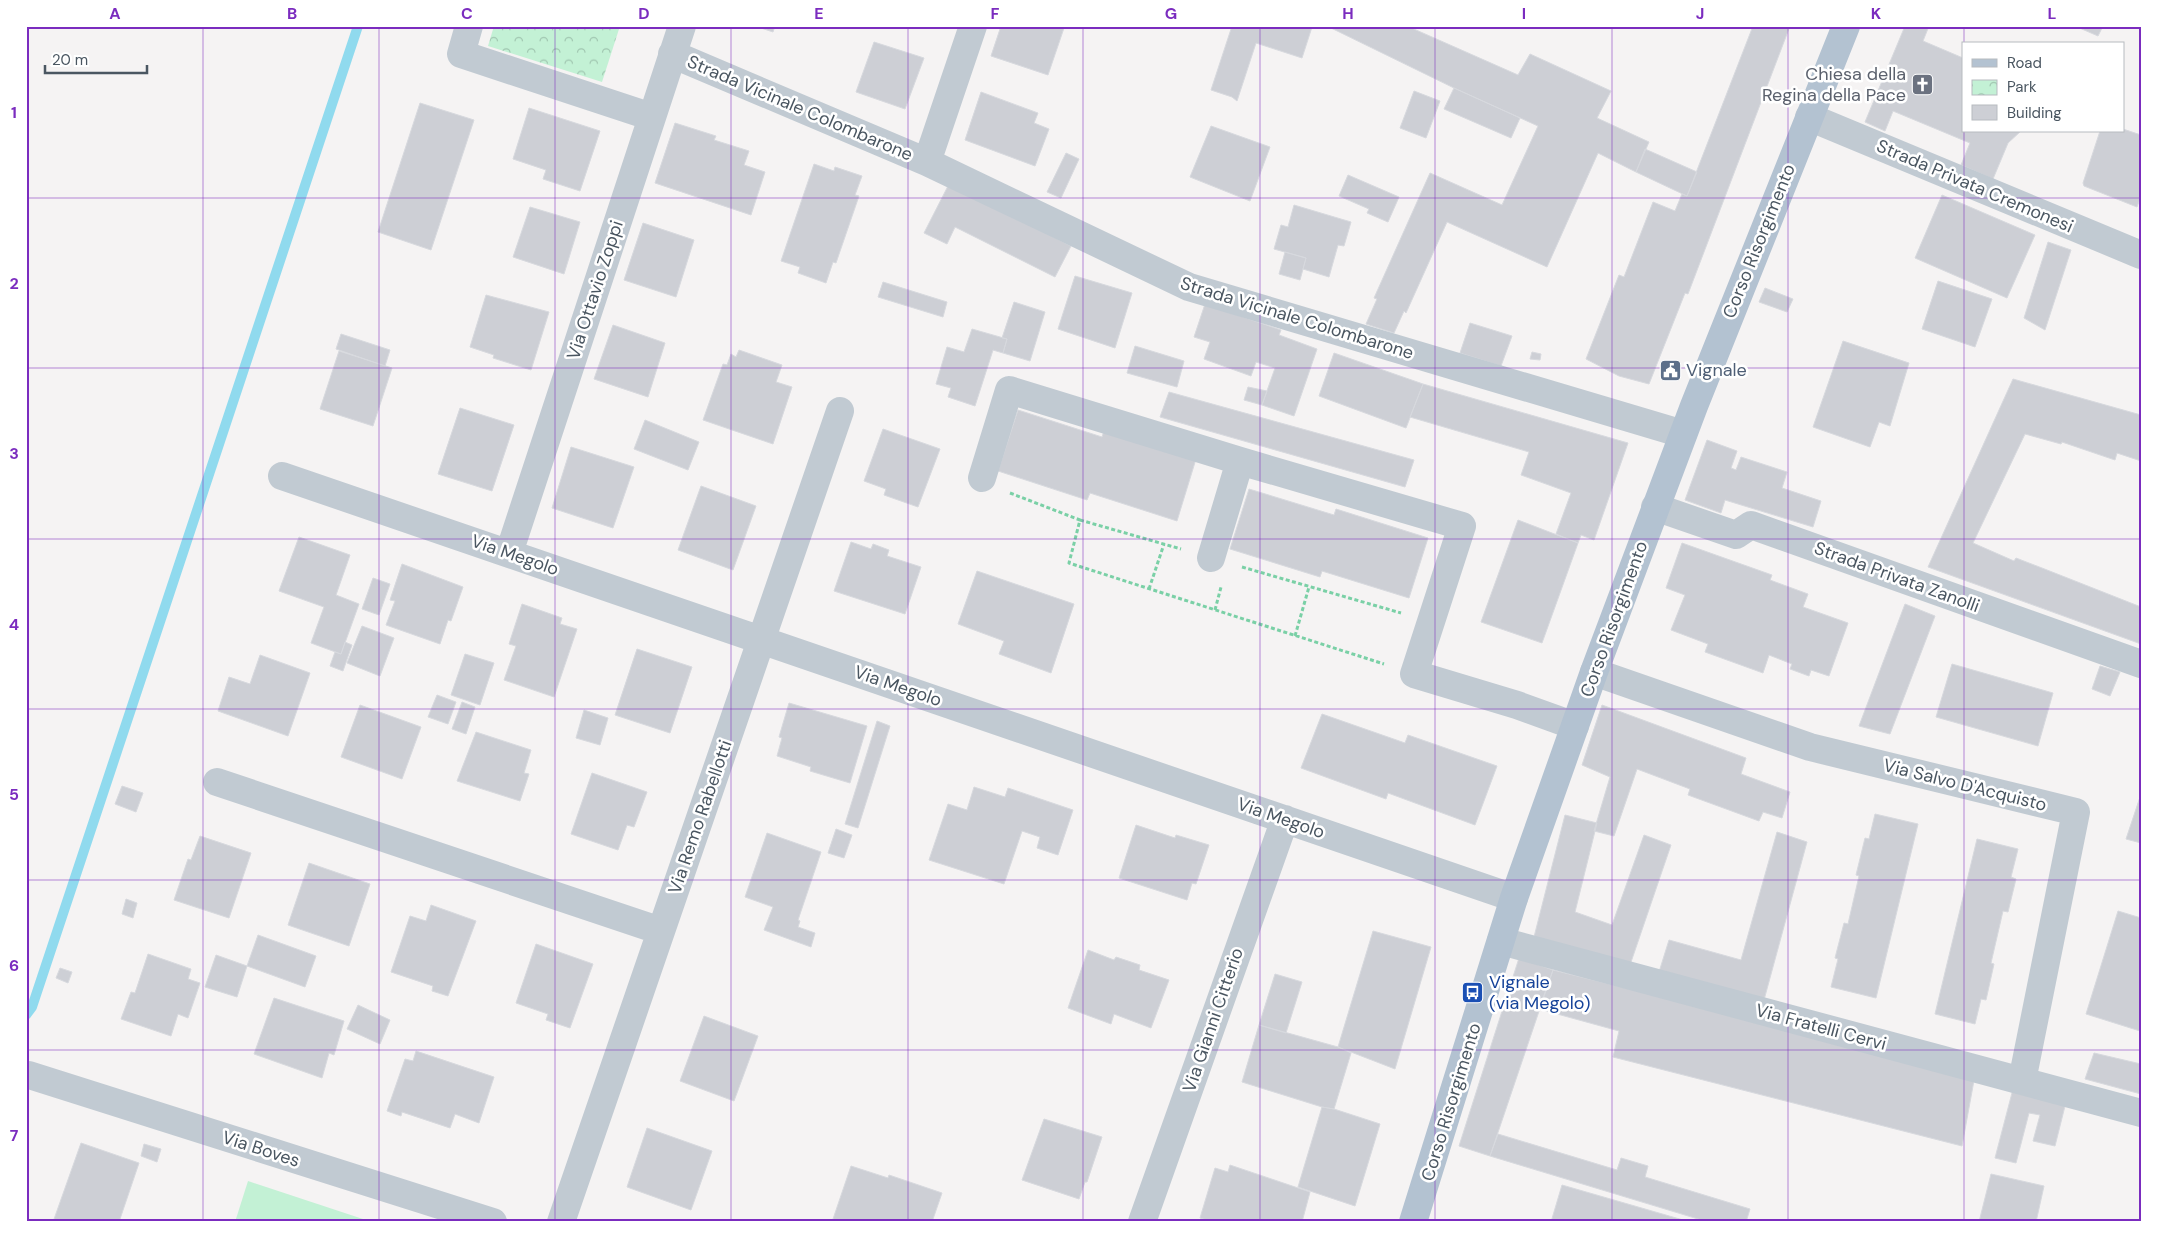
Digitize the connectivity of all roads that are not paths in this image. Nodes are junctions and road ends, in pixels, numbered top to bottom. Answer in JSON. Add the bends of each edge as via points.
{"nodes":[{"id":1,"x":470,"y":26,"type":"edge"},
{"id":2,"x":682,"y":26,"type":"edge"},
{"id":3,"x":973,"y":26,"type":"edge"},
{"id":4,"x":1846,"y":26,"type":"edge"},
{"id":5,"x":672,"y":54,"type":"junction"},
{"id":6,"x":652,"y":117,"type":"junction"},
{"id":7,"x":1809,"y":117,"type":"junction"},
{"id":8,"x":927,"y":162,"type":"junction"},
{"id":9,"x":2141,"y":255,"type":"edge"},
{"id":10,"x":840,"y":412,"type":"dead end"},
{"id":11,"x":1683,"y":434,"type":"junction"},
{"id":12,"x":1240,"y":461,"type":"junction"},
{"id":13,"x":282,"y":476,"type":"dead end"},
{"id":14,"x":982,"y":478,"type":"road end"},
{"id":15,"x":1655,"y":507,"type":"junction"},
{"id":16,"x":509,"y":553,"type":"junction"},
{"id":17,"x":1211,"y":558,"type":"road end"},
{"id":18,"x":761,"y":640,"type":"junction"},
{"id":19,"x":2141,"y":664,"type":"edge"},
{"id":20,"x":1594,"y":672,"type":"junction"},
{"id":21,"x":1575,"y":726,"type":"junction"},
{"id":22,"x":217,"y":782,"type":"dead end"},
{"id":23,"x":1285,"y":819,"type":"junction"},
{"id":24,"x":1514,"y":898,"type":"junction"},
{"id":25,"x":661,"y":931,"type":"junction"},
{"id":26,"x":1501,"y":941,"type":"junction"},
{"id":27,"x":29,"y":1075,"type":"dead end"},
{"id":28,"x":2022,"y":1081,"type":"junction"},
{"id":29,"x":2141,"y":1113,"type":"edge"},
{"id":30,"x":493,"y":1222,"type":"edge"},
{"id":31,"x":561,"y":1222,"type":"edge"},
{"id":32,"x":1142,"y":1222,"type":"edge"},
{"id":33,"x":1413,"y":1222,"type":"edge"}],
"edges":[{"from":1,"to":6,"type":"street","via":[[461,54]]},
{"from":2,"to":5,"type":"street","name":"Via Ottavio Zoppi"},
{"from":3,"to":8,"type":"street","name":"Strada Vicinale Colombarone"},
{"from":4,"to":7,"type":"main road","name":"Corso Risorgimento"},
{"from":5,"to":6,"type":"street","name":"Via Ottavio Zoppi"},
{"from":5,"to":8,"type":"street","name":"Strada Vicinale Colombarone"},
{"from":6,"to":16,"type":"street","name":"Via Ottavio Zoppi"},
{"from":7,"to":9,"type":"street","name":"Strada Privata Cremonesi"},
{"from":7,"to":11,"type":"main road","name":"Corso Risorgimento"},
{"from":8,"to":11,"type":"street","name":"Strada Vicinale Colombarone","via":[[1189,287]]},
{"from":10,"to":18,"type":"street","name":"Via Remo Rabellotti"},
{"from":11,"to":15,"type":"main road","name":"Corso Risorgimento"},
{"from":12,"to":14,"type":"street","via":[[1009,390]]},
{"from":12,"to":17,"type":"street"},
{"from":12,"to":21,"type":"street","via":[[1462,526],[1414,674]]},
{"from":13,"to":16,"type":"street","name":"Via Megolo"},
{"from":15,"to":19,"type":"street","name":"Strada Privata Zanolli","via":[[1736,535],[1751,525]]},
{"from":15,"to":20,"type":"main road","name":"Corso Risorgimento"},
{"from":16,"to":18,"type":"street","name":"Via Megolo"},
{"from":18,"to":23,"type":"street","name":"Via Megolo"},
{"from":18,"to":25,"type":"street","name":"Via Remo Rabellotti"},
{"from":20,"to":21,"type":"main road","name":"Corso Risorgimento"},
{"from":20,"to":28,"type":"street","name":"Via Salvo D'Acquisto","via":[[1810,748],[2076,812]]},
{"from":21,"to":24,"type":"main road","name":"Corso Risorgimento"},
{"from":22,"to":25,"type":"street"},
{"from":23,"to":24,"type":"street","name":"Via Megolo"},
{"from":23,"to":32,"type":"street","name":"Via Gianni Citterio"},
{"from":24,"to":26,"type":"main road","name":"Corso Risorgimento"},
{"from":25,"to":31,"type":"street","name":"Via Remo Rabellotti"},
{"from":26,"to":28,"type":"street","name":"Via Fratelli Cervi"},
{"from":26,"to":33,"type":"main road","name":"Corso Risorgimento"},
{"from":27,"to":30,"type":"street","name":"Via Boves"},
{"from":28,"to":29,"type":"street","name":"Via Fratelli Cervi"}]}
